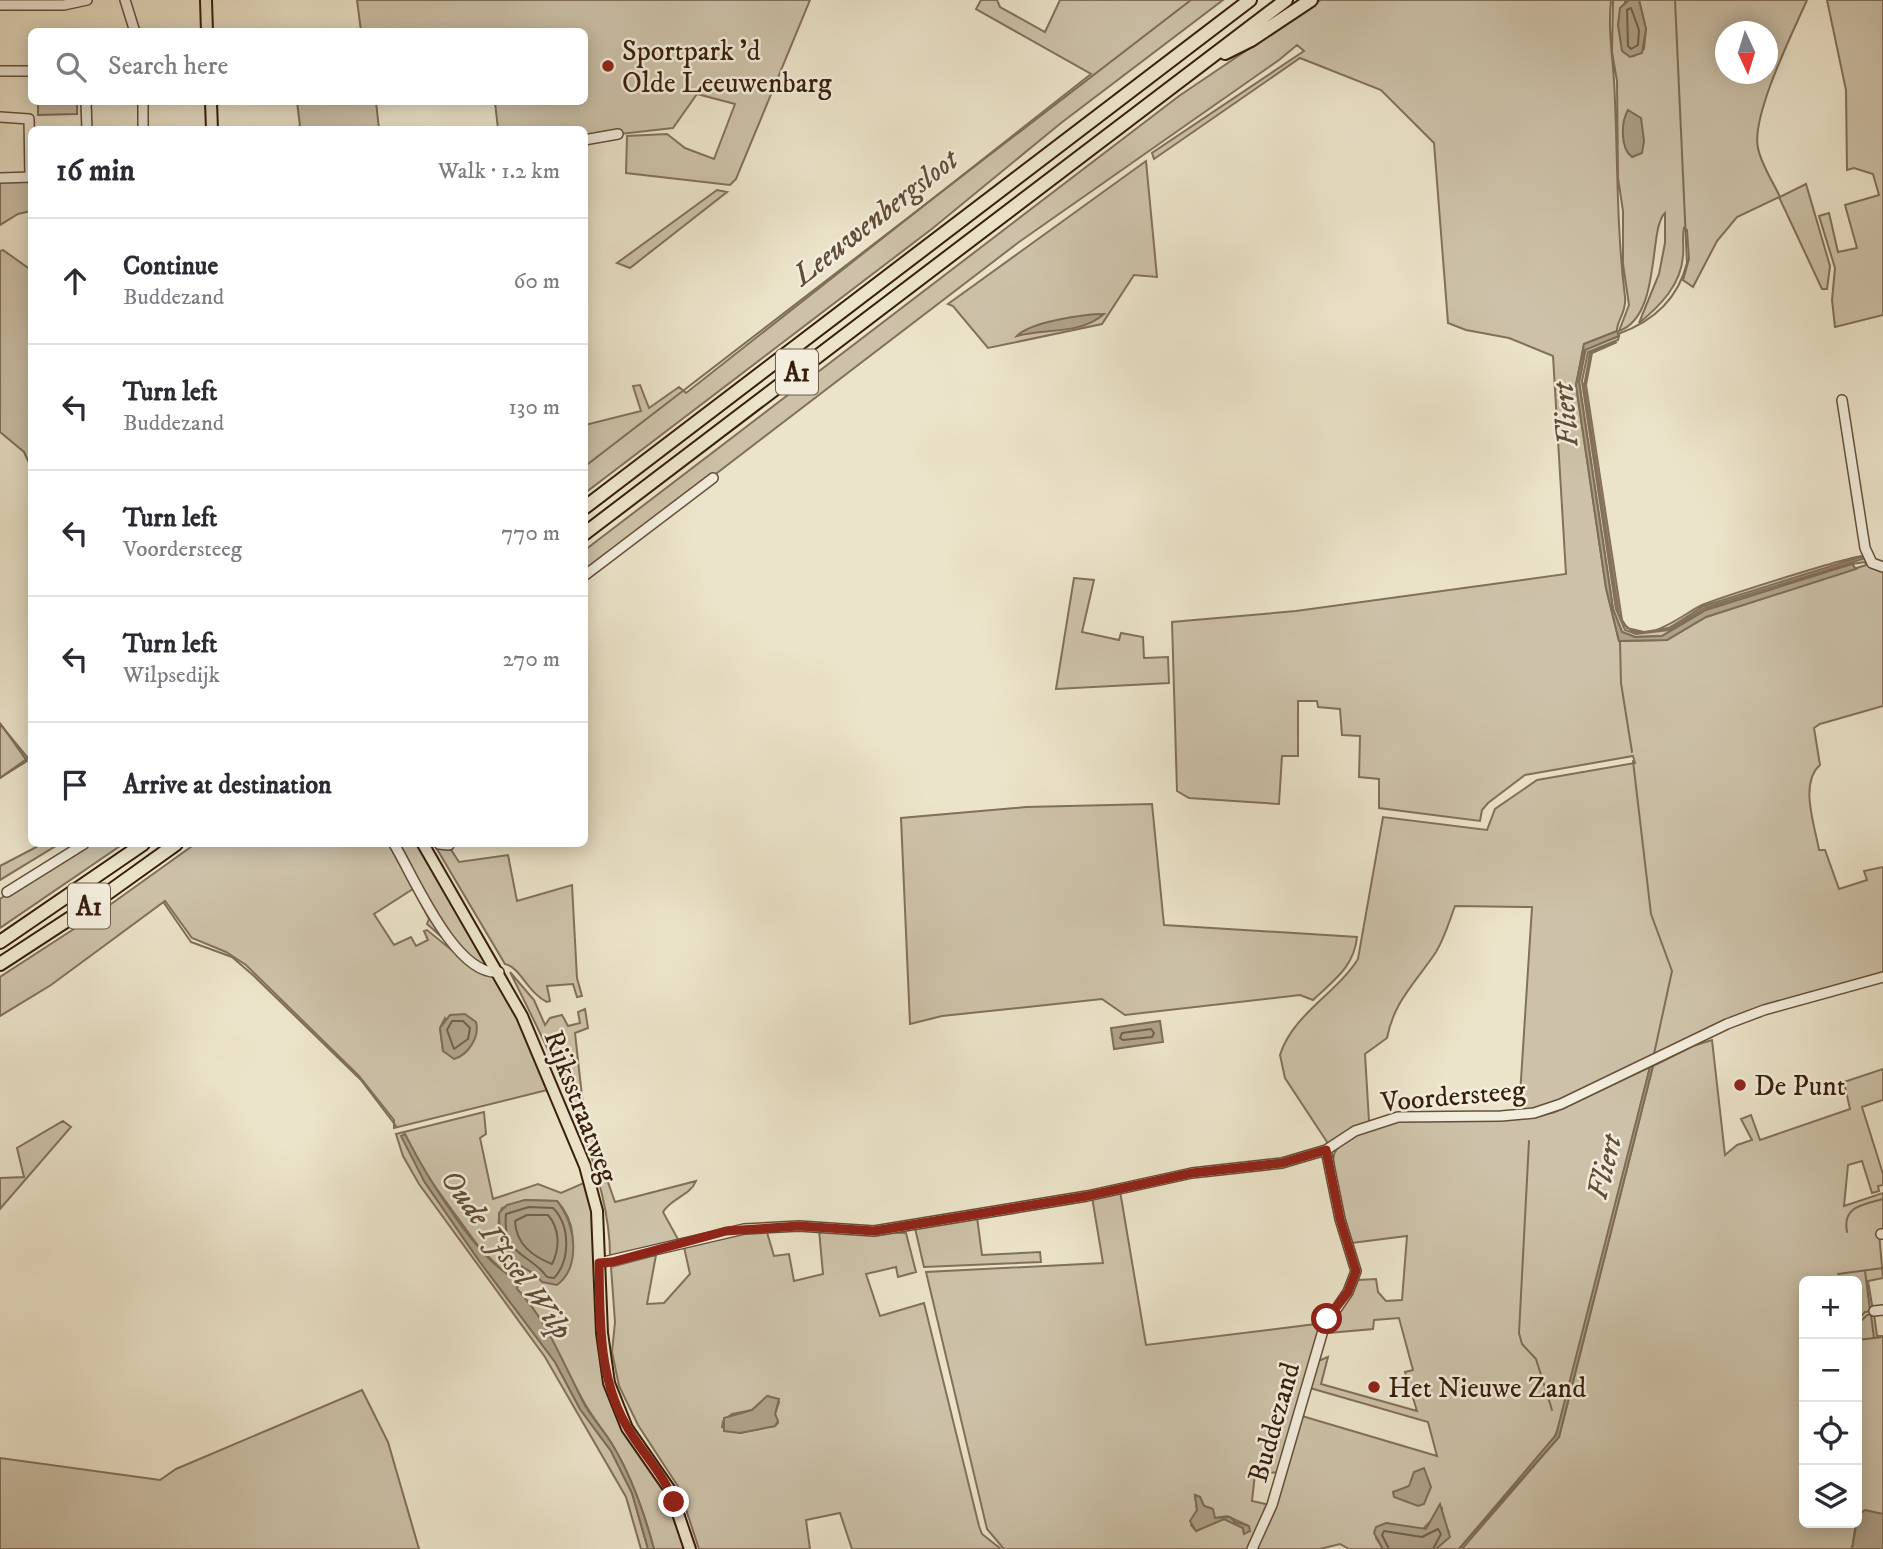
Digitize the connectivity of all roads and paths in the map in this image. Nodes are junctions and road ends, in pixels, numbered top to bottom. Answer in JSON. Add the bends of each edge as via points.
{"nodes":[{"id":1,"x":87,"y":0,"type":"edge"},
{"id":2,"x":125,"y":0,"type":"edge"},
{"id":3,"x":206,"y":0,"type":"edge"},
{"id":4,"x":1244,"y":0,"type":"edge"},
{"id":5,"x":1250,"y":0,"type":"edge"},
{"id":6,"x":1286,"y":0,"type":"edge"},
{"id":7,"x":1311,"y":0,"type":"edge"},
{"id":8,"x":42,"y":3,"type":"edge"},
{"id":9,"x":0,"y":5,"type":"edge"},
{"id":10,"x":1235,"y":11,"type":"junction"},
{"id":11,"x":134,"y":28,"type":"edge"},
{"id":12,"x":207,"y":28,"type":"edge"},
{"id":13,"x":1196,"y":67,"type":"junction"},
{"id":14,"x":0,"y":71,"type":"edge"},
{"id":15,"x":28,"y":71,"type":"edge"},
{"id":16,"x":86,"y":105,"type":"edge"},
{"id":17,"x":143,"y":105,"type":"edge"},
{"id":18,"x":211,"y":105,"type":"edge"},
{"id":19,"x":0,"y":117,"type":"edge"},
{"id":20,"x":29,"y":126,"type":"edge"},
{"id":21,"x":86,"y":126,"type":"edge"},
{"id":22,"x":143,"y":126,"type":"edge"},
{"id":23,"x":212,"y":126,"type":"edge"},
{"id":24,"x":618,"y":134,"type":"dead end"},
{"id":25,"x":588,"y":139,"type":"edge"},
{"id":26,"x":0,"y":177,"type":"edge"},
{"id":27,"x":28,"y":177,"type":"edge"},
{"id":28,"x":1842,"y":400,"type":"dead end"},
{"id":29,"x":713,"y":478,"type":"dead end"},
{"id":30,"x":588,"y":505,"type":"edge"},
{"id":31,"x":588,"y":531,"type":"edge"},
{"id":32,"x":1883,"y":567,"type":"edge"},
{"id":33,"x":588,"y":573,"type":"edge"},
{"id":34,"x":79,"y":847,"type":"edge"},
{"id":35,"x":139,"y":847,"type":"edge"},
{"id":36,"x":172,"y":847,"type":"edge"},
{"id":37,"x":396,"y":847,"type":"edge"},
{"id":38,"x":425,"y":847,"type":"edge"},
{"id":39,"x":8,"y":892,"type":"dead end"},
{"id":40,"x":0,"y":942,"type":"edge"},
{"id":41,"x":0,"y":964,"type":"edge"},
{"id":42,"x":499,"y":972,"type":"junction"},
{"id":43,"x":1883,"y":977,"type":"edge"},
{"id":44,"x":1326,"y":1150,"type":"junction"},
{"id":45,"x":599,"y":1263,"type":"junction"},
{"id":46,"x":690,"y":1549,"type":"edge"},
{"id":47,"x":1252,"y":1549,"type":"edge"}],
"edges":[{"from":1,"to":8,"type":"street","via":[[70,5]]},
{"from":2,"to":11,"type":"street"},
{"from":3,"to":12,"type":"main road"},
{"from":4,"to":10,"type":"highway","number":"A1"},
{"from":5,"to":10,"type":"highway","number":"A1"},
{"from":6,"to":13,"type":"highway","number":"A1"},
{"from":7,"to":13,"type":"highway","number":"A1","via":[[1251,40]]},
{"from":8,"to":9,"type":"street"},
{"from":10,"to":30,"type":"highway","number":"A1"},
{"from":13,"to":31,"type":"highway","number":"A1"},
{"from":14,"to":15,"type":"street"},
{"from":16,"to":21,"type":"street"},
{"from":17,"to":22,"type":"street"},
{"from":18,"to":23,"type":"main road"},
{"from":19,"to":20,"type":"street","via":[[24,116]]},
{"from":24,"to":25,"type":"street"},
{"from":26,"to":27,"type":"street"},
{"from":28,"to":32,"type":"street","via":[[1865,548],[1871,563]]},
{"from":29,"to":33,"type":"street"},
{"from":34,"to":39,"type":"street"},
{"from":35,"to":40,"type":"highway","number":"A1"},
{"from":36,"to":41,"type":"highway","number":"A1"},
{"from":37,"to":42,"type":"street","via":[[454,946],[475,965]]},
{"from":38,"to":42,"type":"main road","name":"Rijksstraatweg"},
{"from":42,"to":45,"type":"main road","name":"Rijksstraatweg","via":[[542,1057],[591,1183]]},
{"from":43,"to":44,"type":"street","name":"Voordersteeg","via":[[1764,1010],[1542,1111],[1398,1117],[1355,1131]]},
{"from":44,"to":45,"type":"street","name":"Voordersteeg","via":[[1282,1163],[1192,1173],[1087,1196],[874,1231],[799,1226],[726,1231]]},
{"from":44,"to":47,"type":"street","name":"Buddezand","via":[[1356,1271],[1354,1282],[1324,1327],[1272,1505]]},
{"from":45,"to":46,"type":"main road","name":"Rijksstraatweg","via":[[604,1359],[612,1394],[627,1427],[665,1480]]}]}
